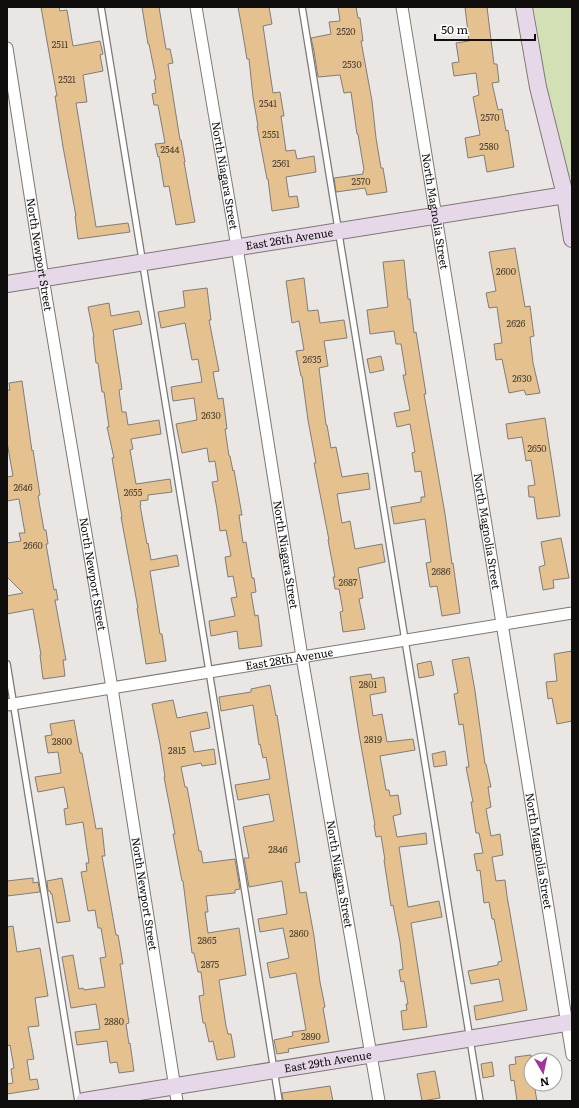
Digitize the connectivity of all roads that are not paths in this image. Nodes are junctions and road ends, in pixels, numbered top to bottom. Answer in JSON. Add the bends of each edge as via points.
{"nodes":[{"id":1,"x":101,"y":7,"type":"edge"},
{"id":2,"x":196,"y":7,"type":"edge"},
{"id":3,"x":302,"y":7,"type":"edge"},
{"id":4,"x":402,"y":7,"type":"edge"},
{"id":5,"x":524,"y":7,"type":"edge"},
{"id":6,"x":7,"y":48,"type":"edge"},
{"id":7,"x":568,"y":194,"type":"edge"},
{"id":8,"x":435,"y":216,"type":"junction"},
{"id":9,"x":338,"y":231,"type":"junction"},
{"id":10,"x":572,"y":239,"type":"edge"},
{"id":11,"x":237,"y":248,"type":"junction"},
{"id":12,"x":142,"y":263,"type":"junction"},
{"id":13,"x":43,"y":278,"type":"junction"},
{"id":14,"x":7,"y":284,"type":"edge"},
{"id":15,"x":572,"y":613,"type":"edge"},
{"id":16,"x":502,"y":625,"type":"junction"},
{"id":17,"x":405,"y":640,"type":"junction"},
{"id":18,"x":302,"y":657,"type":"junction"},
{"id":19,"x":7,"y":664,"type":"edge"},
{"id":20,"x":209,"y":672,"type":"junction"},
{"id":21,"x":112,"y":688,"type":"junction"},
{"id":22,"x":10,"y":704,"type":"edge"},
{"id":23,"x":569,"y":1022,"type":"edge"},
{"id":24,"x":470,"y":1038,"type":"junction"},
{"id":25,"x":372,"y":1054,"type":"junction"},
{"id":26,"x":572,"y":1055,"type":"edge"},
{"id":27,"x":274,"y":1070,"type":"junction"},
{"id":28,"x":176,"y":1094,"type":"edge"},
{"id":29,"x":78,"y":1101,"type":"edge"},
{"id":30,"x":84,"y":1101,"type":"edge"},
{"id":31,"x":279,"y":1101,"type":"edge"},
{"id":32,"x":379,"y":1101,"type":"edge"},
{"id":33,"x":480,"y":1101,"type":"edge"}],
"edges":[{"from":1,"to":12,"type":"lane"},
{"from":2,"to":11,"type":"street","name":"North Niagara Street"},
{"from":3,"to":9,"type":"lane"},
{"from":4,"to":8,"type":"street","name":"North Magnolia Street"},
{"from":5,"to":7,"type":"street","via":[[538,87]]},
{"from":6,"to":13,"type":"street","name":"North Newport Street"},
{"from":7,"to":8,"type":"street","name":"East 26th Avenue"},
{"from":7,"to":10,"type":"street"},
{"from":8,"to":9,"type":"street","name":"East 26th Avenue"},
{"from":8,"to":16,"type":"street","name":"North Magnolia Street"},
{"from":9,"to":11,"type":"street","name":"East 26th Avenue"},
{"from":9,"to":17,"type":"lane"},
{"from":11,"to":12,"type":"street","name":"East 26th Avenue"},
{"from":11,"to":18,"type":"street","name":"North Niagara Street"},
{"from":12,"to":13,"type":"street","name":"East 26th Avenue"},
{"from":12,"to":20,"type":"lane"},
{"from":13,"to":14,"type":"street","name":"East 26th Avenue"},
{"from":13,"to":21,"type":"street","name":"North Newport Street"},
{"from":15,"to":16,"type":"street","name":"East 28th Avenue"},
{"from":16,"to":17,"type":"street","name":"East 28th Avenue"},
{"from":16,"to":23,"type":"street","name":"North Magnolia Street"},
{"from":17,"to":18,"type":"street","name":"East 28th Avenue"},
{"from":17,"to":24,"type":"lane"},
{"from":18,"to":20,"type":"street","name":"East 28th Avenue"},
{"from":18,"to":25,"type":"street","name":"North Niagara Street"},
{"from":19,"to":22,"type":"lane"},
{"from":20,"to":21,"type":"street","name":"East 28th Avenue"},
{"from":20,"to":27,"type":"lane"},
{"from":21,"to":22,"type":"street","name":"East 28th Avenue"},
{"from":21,"to":28,"type":"street","name":"North Newport Street"},
{"from":22,"to":29,"type":"lane"},
{"from":23,"to":24,"type":"street","name":"East 29th Avenue"},
{"from":23,"to":26,"type":"street","name":"North Magnolia Street"},
{"from":24,"to":25,"type":"street","name":"East 29th Avenue"},
{"from":24,"to":33,"type":"lane"},
{"from":25,"to":27,"type":"street","name":"East 29th Avenue"},
{"from":25,"to":32,"type":"street","name":"North Niagara Street"},
{"from":27,"to":28,"type":"street","name":"East 29th Avenue"},
{"from":27,"to":31,"type":"lane"},
{"from":28,"to":30,"type":"street","name":"East 29th Avenue"}]}
